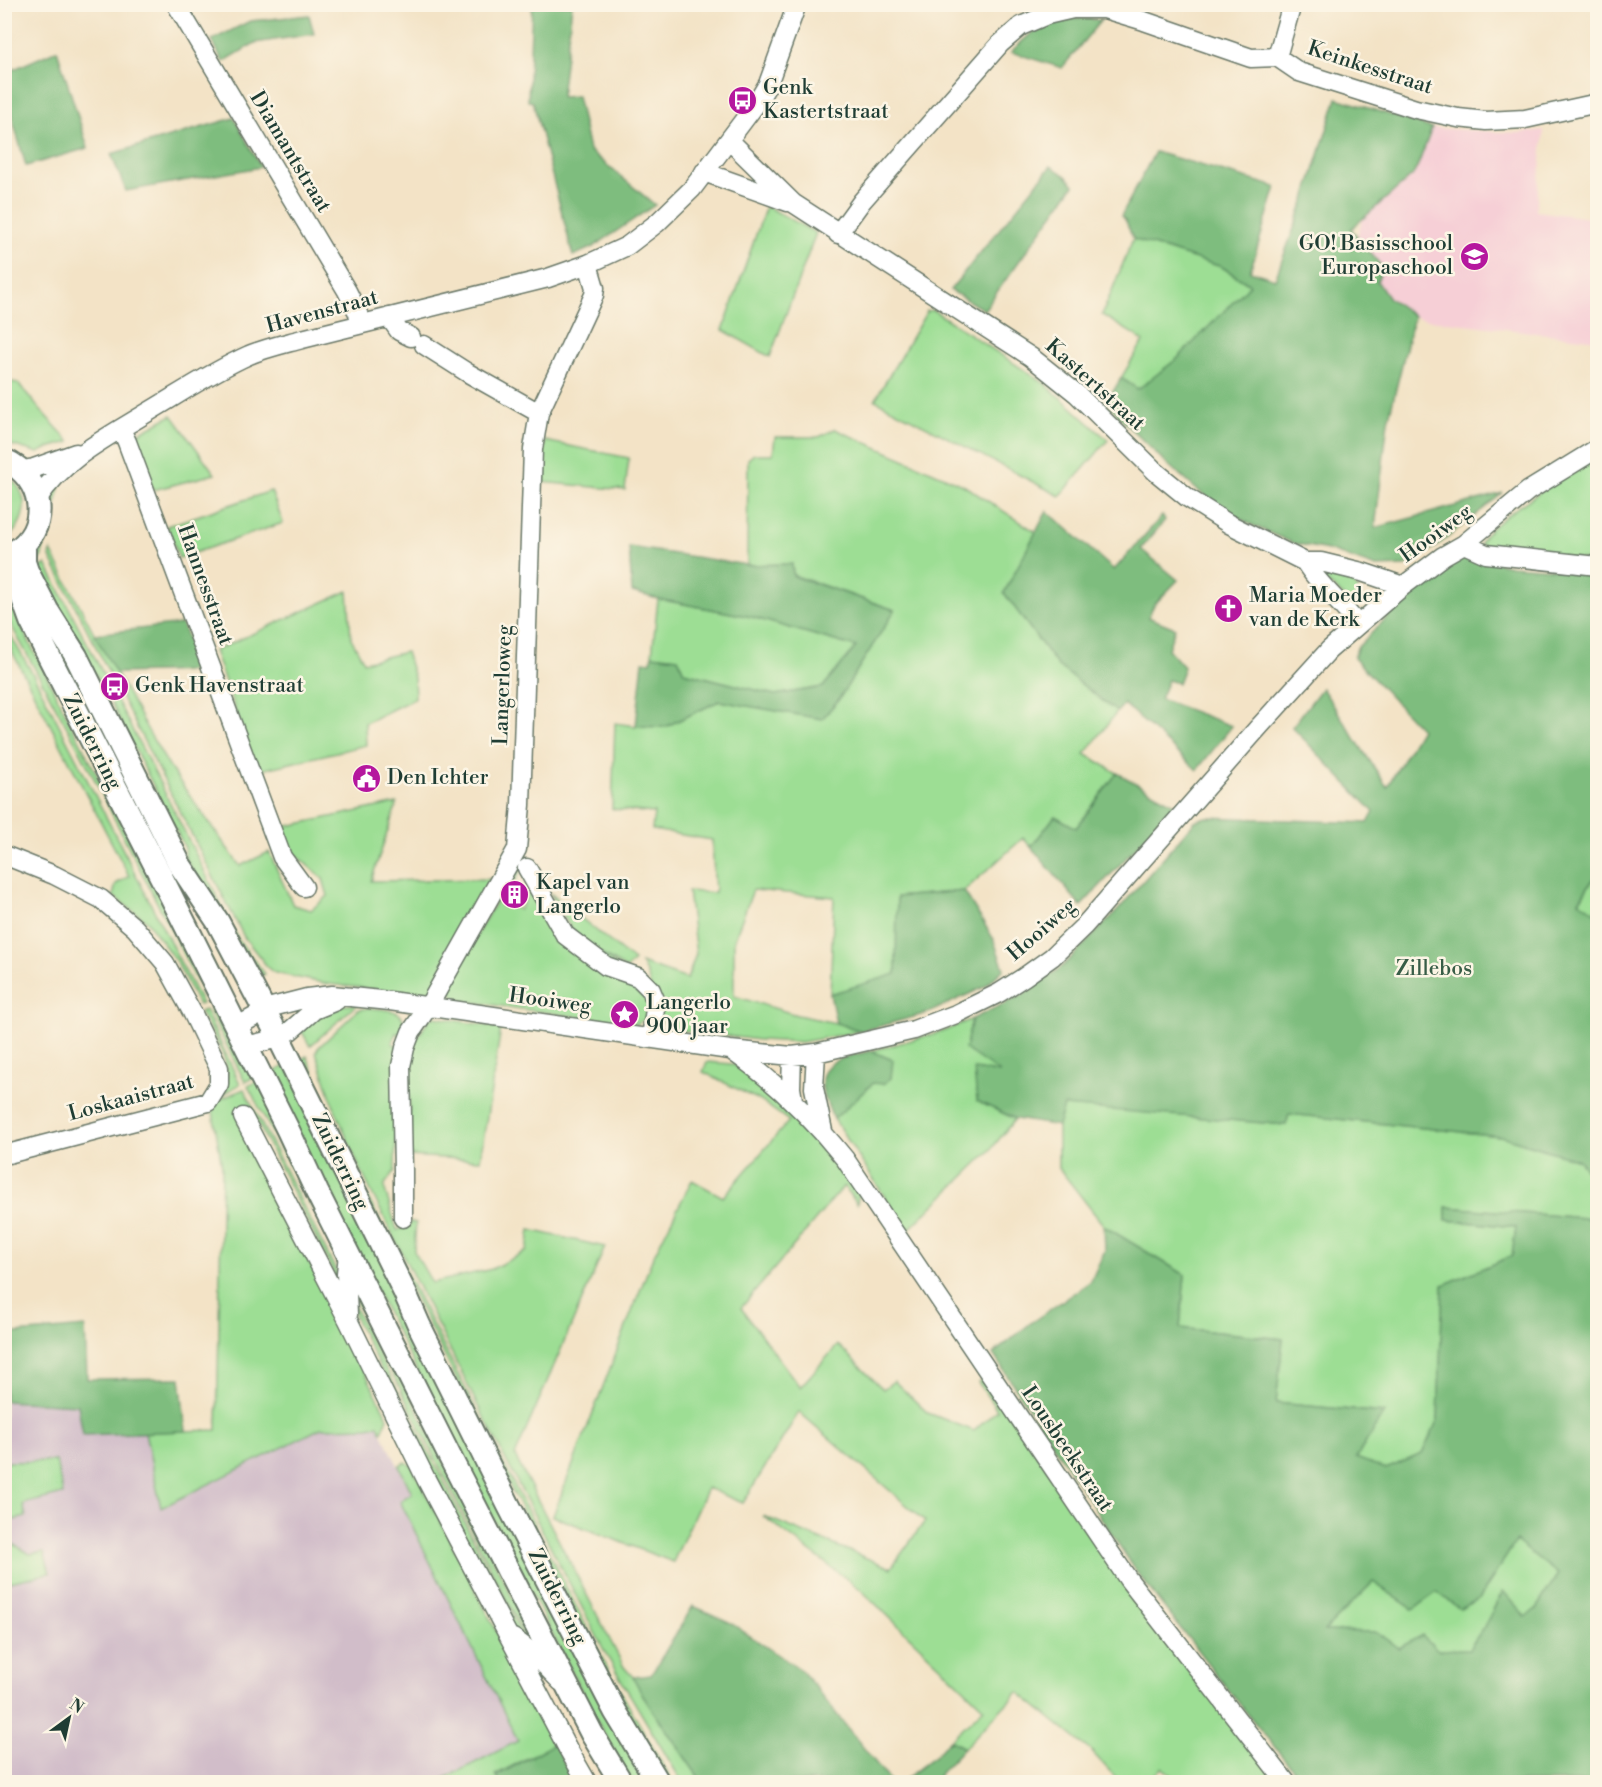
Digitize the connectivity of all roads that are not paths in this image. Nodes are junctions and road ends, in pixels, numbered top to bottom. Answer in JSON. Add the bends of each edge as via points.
{"nodes":[{"id":1,"x":176,"y":4,"type":"edge"},
{"id":2,"x":797,"y":4,"type":"edge"},
{"id":3,"x":1292,"y":4,"type":"edge"},
{"id":4,"x":1277,"y":57,"type":"junction"},
{"id":5,"x":1598,"y":103,"type":"edge"},
{"id":6,"x":729,"y":140,"type":"junction"},
{"id":7,"x":704,"y":172,"type":"junction"},
{"id":8,"x":793,"y":203,"type":"junction"},
{"id":9,"x":838,"y":234,"type":"junction"},
{"id":10,"x":588,"y":264,"type":"junction"},
{"id":11,"x":389,"y":317,"type":"junction"},
{"id":12,"x":362,"y":324,"type":"junction"},
{"id":13,"x":539,"y":413,"type":"junction"},
{"id":14,"x":121,"y":429,"type":"junction"},
{"id":15,"x":1598,"y":448,"type":"edge"},
{"id":16,"x":86,"y":449,"type":"junction"},
{"id":17,"x":14,"y":465,"type":"edge"},
{"id":18,"x":38,"y":498,"type":"junction"},
{"id":19,"x":24,"y":544,"type":"junction"},
{"id":20,"x":1464,"y":544,"type":"junction"},
{"id":21,"x":4,"y":557,"type":"edge"},
{"id":22,"x":1305,"y":562,"type":"junction"},
{"id":23,"x":1598,"y":566,"type":"edge"},
{"id":24,"x":4,"y":568,"type":"edge"},
{"id":25,"x":1403,"y":586,"type":"junction"},
{"id":26,"x":1358,"y":625,"type":"junction"},
{"id":27,"x":4,"y":855,"type":"edge"},
{"id":28,"x":527,"y":868,"type":"dead end"},
{"id":29,"x":304,"y":887,"type":"dead end"},
{"id":30,"x":348,"y":997,"type":"junction"},
{"id":31,"x":428,"y":1007,"type":"junction"},
{"id":32,"x":264,"y":1010,"type":"junction"},
{"id":33,"x":241,"y":1037,"type":"junction"},
{"id":34,"x":279,"y":1038,"type":"junction"},
{"id":35,"x":651,"y":1038,"type":"junction"},
{"id":36,"x":730,"y":1050,"type":"junction"},
{"id":37,"x":816,"y":1053,"type":"junction"},
{"id":38,"x":792,"y":1056,"type":"junction"},
{"id":39,"x":793,"y":1100,"type":"junction"},
{"id":40,"x":243,"y":1117,"type":"dead end"},
{"id":41,"x":823,"y":1131,"type":"junction"},
{"id":42,"x":4,"y":1155,"type":"edge"},
{"id":43,"x":403,"y":1218,"type":"dead end"},
{"id":44,"x":348,"y":1254,"type":"junction"},
{"id":45,"x":348,"y":1320,"type":"junction"},
{"id":46,"x":507,"y":1633,"type":"junction"},
{"id":47,"x":570,"y":1691,"type":"junction"},
{"id":48,"x":587,"y":1782,"type":"edge"},
{"id":49,"x":621,"y":1782,"type":"edge"},
{"id":50,"x":658,"y":1782,"type":"edge"},
{"id":51,"x":1286,"y":1782,"type":"edge"}],
"edges":[{"from":1,"to":12,"type":"street","name":"Diamantstraat","via":[[347,291]]},
{"from":2,"to":6,"type":"street","via":[[768,84]]},
{"from":3,"to":4,"type":"street"},
{"from":4,"to":5,"type":"street","name":"Keinkesstraat","via":[[1299,72],[1416,109],[1458,118],[1525,119]]},
{"from":4,"to":9,"type":"street","name":"Keinkesstraat","via":[[1251,58],[1104,9],[1072,9],[1047,15],[1022,26],[1000,44],[862,201]]},
{"from":6,"to":7,"type":"street"},
{"from":6,"to":8,"type":"street","name":"Kastertstraat"},
{"from":7,"to":8,"type":"street","name":"Kastertstraat"},
{"from":7,"to":10,"type":"street","via":[[657,223],[627,246]]},
{"from":8,"to":9,"type":"street","name":"Kastertstraat"},
{"from":9,"to":22,"type":"street","name":"Kastertstraat","via":[[1031,357],[1077,394],[1188,498],[1228,524]]},
{"from":10,"to":11,"type":"street","name":"Havenstraat","via":[[548,278]]},
{"from":10,"to":13,"type":"street","name":"Langerloweg","via":[[594,295]]},
{"from":11,"to":12,"type":"street","name":"Havenstraat"},
{"from":11,"to":13,"type":"street","via":[[399,331]]},
{"from":12,"to":14,"type":"street","name":"Havenstraat","via":[[247,356]]},
{"from":13,"to":31,"type":"street","name":"Langerloweg","via":[[533,449],[521,805],[516,849]]},
{"from":14,"to":16,"type":"street","name":"Havenstraat"},
{"from":14,"to":29,"type":"street","name":"Hannesstraat","via":[[282,857]]},
{"from":15,"to":20,"type":"street","name":"Hooiweg","via":[[1528,491]]},
{"from":16,"to":17,"type":"street","name":"Havenstraat","via":[[34,468]]},
{"from":16,"to":18,"type":"street","name":"Havenstraat","via":[[54,476]]},
{"from":17,"to":18,"type":"main road","via":[[34,486]]},
{"from":18,"to":19,"type":"main road","via":[[37,522]]},
{"from":19,"to":21,"type":"main road"},
{"from":19,"to":32,"type":"main road","name":"Zuiderring","via":[[27,571],[47,610],[76,656],[180,865],[218,922]]},
{"from":20,"to":23,"type":"street","via":[[1486,554]]},
{"from":20,"to":25,"type":"street","name":"Hooiweg"},
{"from":22,"to":25,"type":"street","name":"Kastertstraat","via":[[1362,572]]},
{"from":22,"to":26,"type":"street","name":"Kastertstraat"},
{"from":24,"to":33,"type":"main road","name":"Zuiderring","via":[[22,596],[31,621]]},
{"from":25,"to":26,"type":"street","name":"Hooiweg"},
{"from":26,"to":37,"type":"street","name":"Hooiweg","via":[[1329,650],[1052,957],[999,993],[956,1014],[914,1030]]},
{"from":27,"to":42,"type":"street","name":"Loskaaistraat","via":[[101,899],[135,928],[165,963],[192,1012],[219,1068],[219,1084],[208,1102]]},
{"from":28,"to":35,"type":"street","via":[[565,935],[606,966],[638,977],[651,990],[656,1002]]},
{"from":30,"to":31,"type":"street","name":"Hooiweg"},
{"from":30,"to":32,"type":"street","name":"Hooiweg","via":[[306,998]]},
{"from":30,"to":34,"type":"street","name":"Hooiweg","via":[[314,1010]]},
{"from":31,"to":35,"type":"street","name":"Hooiweg"},
{"from":31,"to":43,"type":"street","name":"Langerloweg","via":[[411,1032],[400,1066]]},
{"from":32,"to":33,"type":"street","name":"Hooiweg"},
{"from":32,"to":34,"type":"main road","name":"Zuiderring"},
{"from":33,"to":34,"type":"street","name":"Hooiweg"},
{"from":33,"to":44,"type":"main road","name":"Zuiderring"},
{"from":34,"to":50,"type":"main road","name":"Zuiderring","via":[[509,1506],[615,1711]]},
{"from":35,"to":36,"type":"street","name":"Hooiweg"},
{"from":36,"to":38,"type":"street","name":"Hooiweg"},
{"from":36,"to":39,"type":"street","name":"Lousbeekstraat"},
{"from":37,"to":38,"type":"street","name":"Hooiweg"},
{"from":37,"to":41,"type":"street","name":"Lousbeekstraat","via":[[814,1088]]},
{"from":38,"to":39,"type":"street"},
{"from":39,"to":41,"type":"street","name":"Lousbeekstraat"},
{"from":40,"to":45,"type":"street"},
{"from":41,"to":51,"type":"street","name":"Lousbeekstraat","via":[[1128,1580]]},
{"from":44,"to":45,"type":"street"},
{"from":44,"to":47,"type":"main road","name":"Zuiderring"},
{"from":45,"to":46,"type":"street"},
{"from":46,"to":47,"type":"street"},
{"from":46,"to":48,"type":"street"},
{"from":47,"to":49,"type":"main road","name":"Zuiderring"}]}
